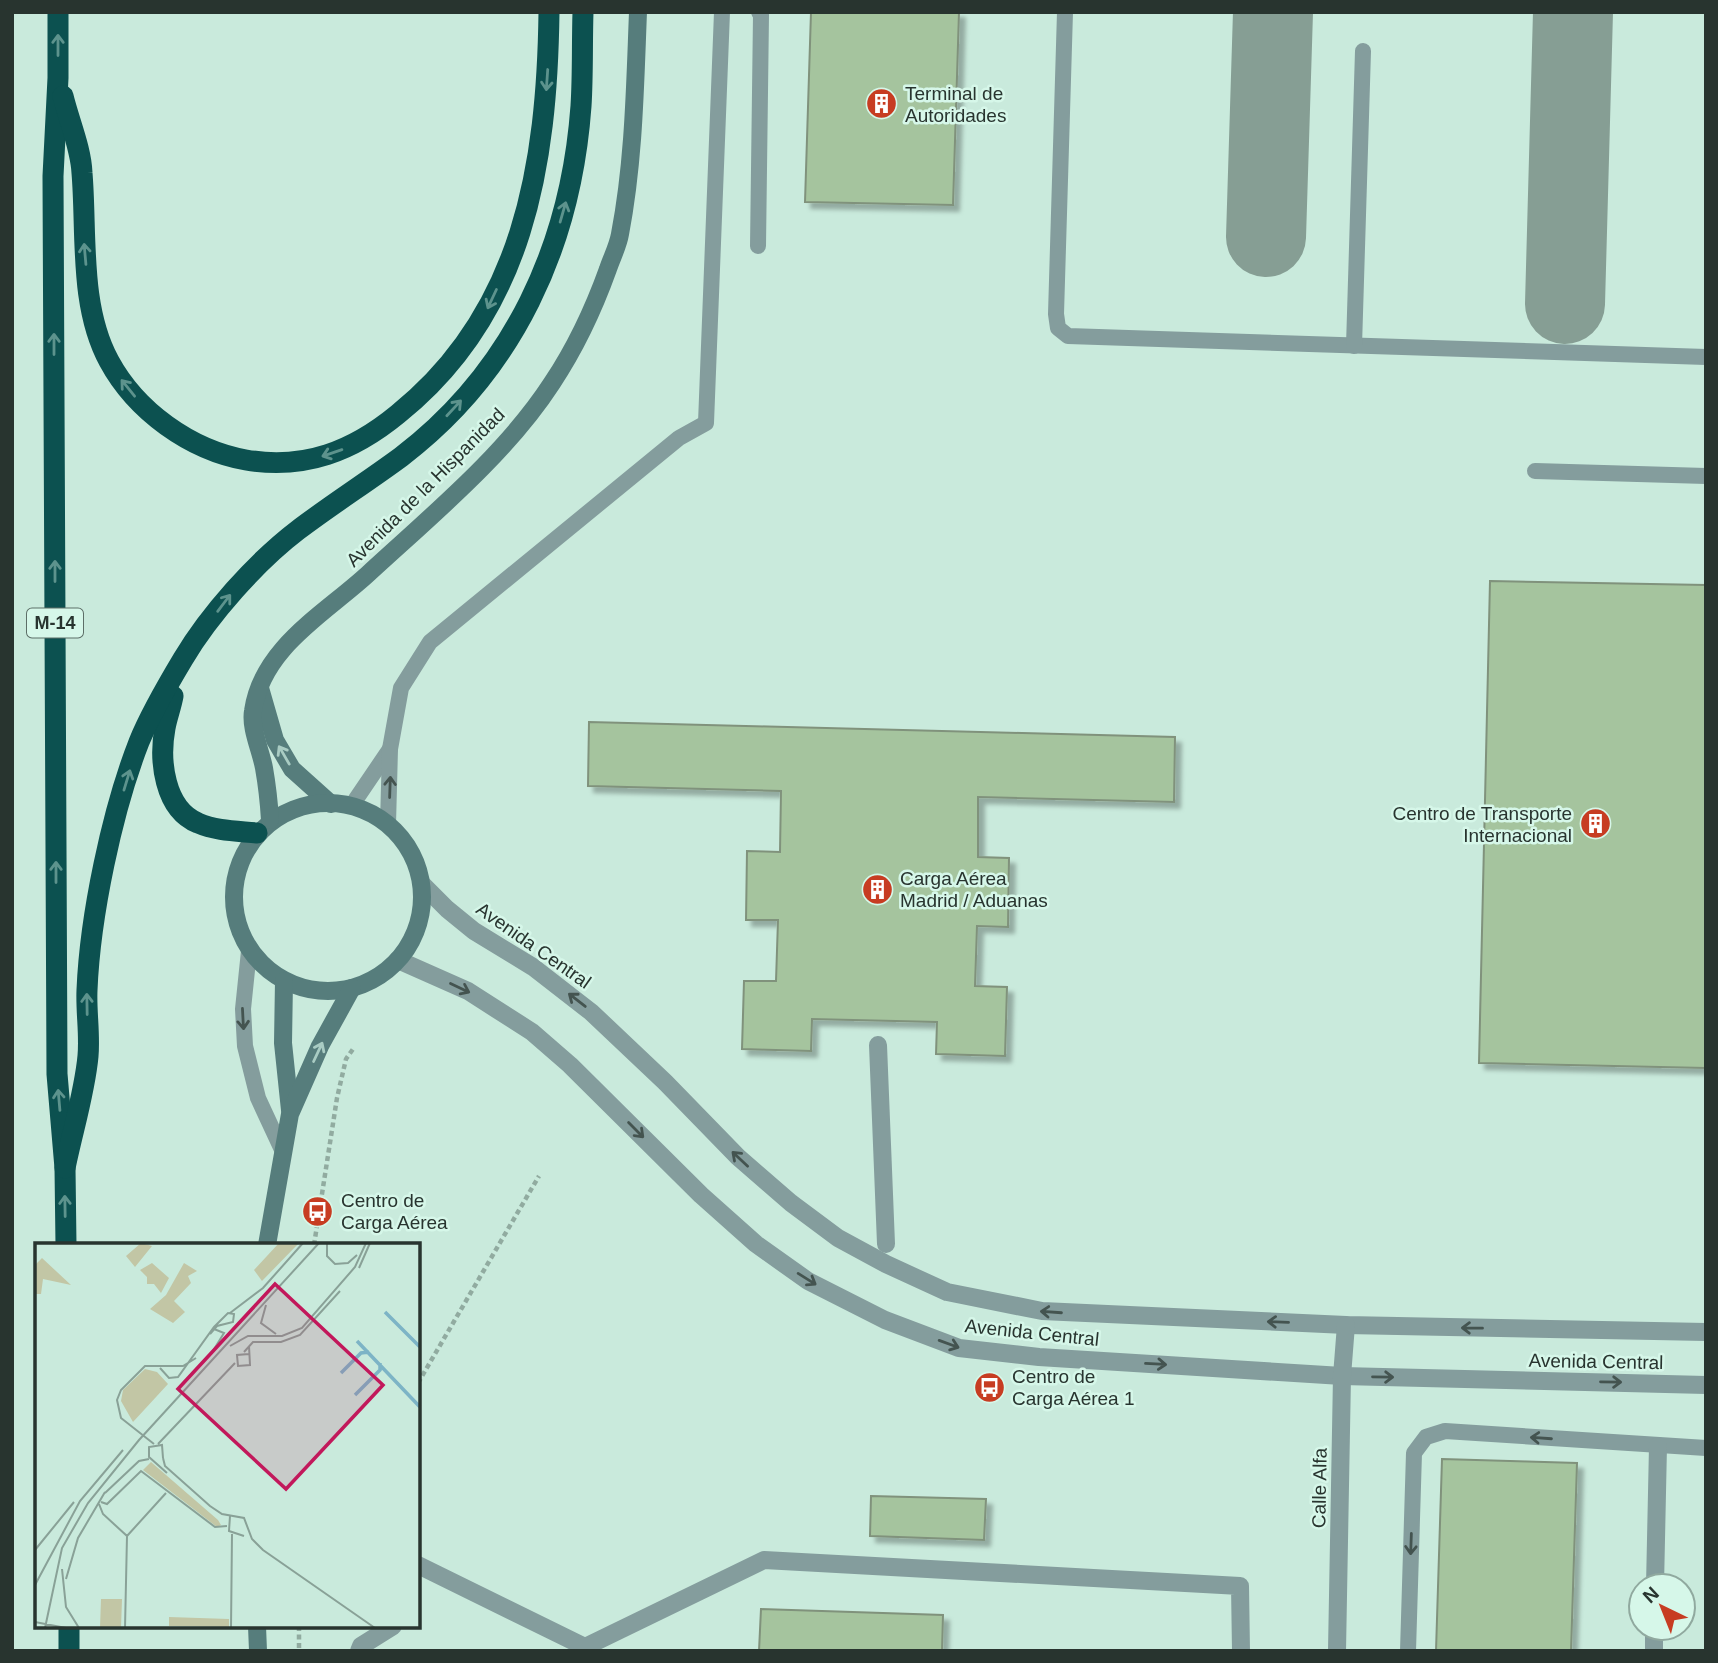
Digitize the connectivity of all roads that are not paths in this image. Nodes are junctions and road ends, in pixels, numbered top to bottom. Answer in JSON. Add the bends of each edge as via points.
{"nodes":[{"id":1,"x":58,"y":12,"type":"edge"},
{"id":2,"x":549,"y":12,"type":"edge"},
{"id":3,"x":583,"y":12,"type":"edge"},
{"id":4,"x":638,"y":12,"type":"edge"},
{"id":5,"x":722,"y":12,"type":"edge"},
{"id":6,"x":759,"y":12,"type":"edge"},
{"id":7,"x":1065,"y":12,"type":"edge"},
{"id":8,"x":1363,"y":51,"type":"dead end"},
{"id":9,"x":58,"y":78,"type":"junction"},
{"id":10,"x":758,"y":246,"type":"dead end"},
{"id":11,"x":1354,"y":346,"type":"junction"},
{"id":12,"x":1706,"y":357,"type":"edge"},
{"id":13,"x":1535,"y":471,"type":"dead end"},
{"id":14,"x":1706,"y":476,"type":"edge"},
{"id":15,"x":184,"y":657,"type":"junction"},
{"id":16,"x":260,"y":684,"type":"junction"},
{"id":17,"x":390,"y":749,"type":"junction"},
{"id":18,"x":331,"y":804,"type":"junction"},
{"id":19,"x":352,"y":806,"type":"junction"},
{"id":20,"x":388,"y":824,"type":"junction"},
{"id":21,"x":264,"y":827,"type":"junction"},
{"id":22,"x":422,"y":884,"type":"junction"},
{"id":23,"x":249,"y":951,"type":"junction"},
{"id":24,"x":398,"y":960,"type":"junction"},
{"id":25,"x":284,"y":981,"type":"junction"},
{"id":26,"x":352,"y":988,"type":"junction"},
{"id":27,"x":878,"y":1045,"type":"dead end"},
{"id":28,"x":290,"y":1114,"type":"junction"},
{"id":29,"x":283,"y":1152,"type":"junction"},
{"id":30,"x":65,"y":1168,"type":"junction"},
{"id":31,"x":66,"y":1243,"type":"edge"},
{"id":32,"x":267,"y":1243,"type":"edge"},
{"id":33,"x":886,"y":1244,"type":"dead end"},
{"id":34,"x":1346,"y":1325,"type":"junction"},
{"id":35,"x":1706,"y":1332,"type":"edge"},
{"id":36,"x":1342,"y":1376,"type":"junction"},
{"id":37,"x":1706,"y":1385,"type":"edge"},
{"id":38,"x":1658,"y":1446,"type":"junction"},
{"id":39,"x":1706,"y":1448,"type":"edge"},
{"id":40,"x":420,"y":1566,"type":"edge"},
{"id":41,"x":1655,"y":1572,"type":"edge"},
{"id":42,"x":69,"y":1628,"type":"edge"},
{"id":43,"x":257,"y":1628,"type":"edge"},
{"id":44,"x":390,"y":1628,"type":"edge"},
{"id":45,"x":69,"y":1651,"type":"edge"},
{"id":46,"x":258,"y":1651,"type":"edge"},
{"id":47,"x":359,"y":1651,"type":"edge"},
{"id":48,"x":1241,"y":1651,"type":"edge"},
{"id":49,"x":1337,"y":1651,"type":"edge"},
{"id":50,"x":1408,"y":1651,"type":"edge"}],
"edges":[{"from":9,"to":1,"type":"highway","number":"M-14","one_way":true},
{"from":2,"to":9,"type":"highway","one_way":true,"via":[[543,124],[534,181],[523,225],[488,307],[445,370],[376,432],[328,456],[300,460],[242,459],[192,441],[155,416],[127,388],[108,359],[94,321],[84,255],[82,170]]},
{"from":15,"to":3,"type":"highway","one_way":true,"via":[[234,590],[295,532],[440,424],[506,345],[531,302],[567,198],[581,106]]},
{"from":4,"to":16,"type":"street","name":"Avenida de la Hispanidad","via":[[631,146],[620,236],[582,331],[552,384],[507,439],[376,567],[292,639]]},
{"from":5,"to":17,"type":"lane","via":[[706,423],[679,438],[430,642],[401,688]]},
{"from":6,"to":10,"type":"lane"},
{"from":7,"to":11,"type":"lane","via":[[1058,328],[1077,337]]},
{"from":8,"to":11,"type":"lane"},
{"from":30,"to":9,"type":"highway","number":"M-14","one_way":true,"via":[[57,1060],[53,176]]},
{"from":11,"to":12,"type":"lane"},
{"from":13,"to":14,"type":"lane"},
{"from":15,"to":21,"type":"highway","via":[[163,744],[165,779],[172,796],[180,810],[198,824],[216,829]]},
{"from":30,"to":15,"type":"highway","one_way":true,"via":[[88,1057],[87,989],[108,850],[140,741]]},
{"from":18,"to":16,"type":"street","one_way":true,"via":[[292,769],[275,740]]},
{"from":16,"to":21,"type":"street","name":"Avenida de la Hispanidad","via":[[252,714],[264,768]]},
{"from":17,"to":19,"type":"lane"},
{"from":20,"to":17,"type":"lane","one_way":true},
{"from":18,"to":19,"type":"street"},
{"from":18,"to":21,"type":"street","via":[[289,812]]},
{"from":19,"to":20,"type":"street"},
{"from":20,"to":22,"type":"street","via":[[414,856]]},
{"from":21,"to":23,"type":"street","via":[[243,855],[234,878],[238,929]]},
{"from":22,"to":24,"type":"street","via":[[422,911]]},
{"from":34,"to":22,"type":"street","name":"Avenida Central","one_way":true,"via":[[1042,1311],[947,1292],[886,1264],[838,1238],[792,1203],[738,1157],[591,1012],[465,923]]},
{"from":23,"to":25,"type":"street"},
{"from":23,"to":29,"type":"lane","one_way":true,"via":[[243,1009],[245,1046],[258,1098]]},
{"from":24,"to":26,"type":"street","via":[[377,978]]},
{"from":24,"to":36,"type":"street","name":"Avenida Central","one_way":true,"via":[[468,990],[532,1032],[756,1244],[808,1281],[885,1320],[959,1348],[993,1353]]},
{"from":25,"to":26,"type":"street","via":[[306,989]]},
{"from":25,"to":28,"type":"street","via":[[283,1043]]},
{"from":28,"to":26,"type":"street","one_way":true},
{"from":27,"to":33,"type":"street"},
{"from":28,"to":29,"type":"street"},
{"from":29,"to":32,"type":"street"},
{"from":31,"to":30,"type":"highway","number":"M-14","one_way":true},
{"from":35,"to":34,"type":"street","name":"Avenida Central","one_way":true},
{"from":34,"to":36,"type":"street","name":"Calle Alfa"},
{"from":36,"to":37,"type":"street","name":"Avenida Central","one_way":true},
{"from":36,"to":49,"type":"street","name":"Calle Alfa"},
{"from":38,"to":39,"type":"lane"},
{"from":38,"to":41,"type":"street"},
{"from":38,"to":50,"type":"lane","one_way":true,"via":[[1445,1431],[1426,1437],[1414,1453]]},
{"from":40,"to":48,"type":"street","via":[[585,1647],[764,1560],[1240,1586]]},
{"from":42,"to":45,"type":"highway"},
{"from":43,"to":46,"type":"street"},
{"from":44,"to":47,"type":"street"}]}
